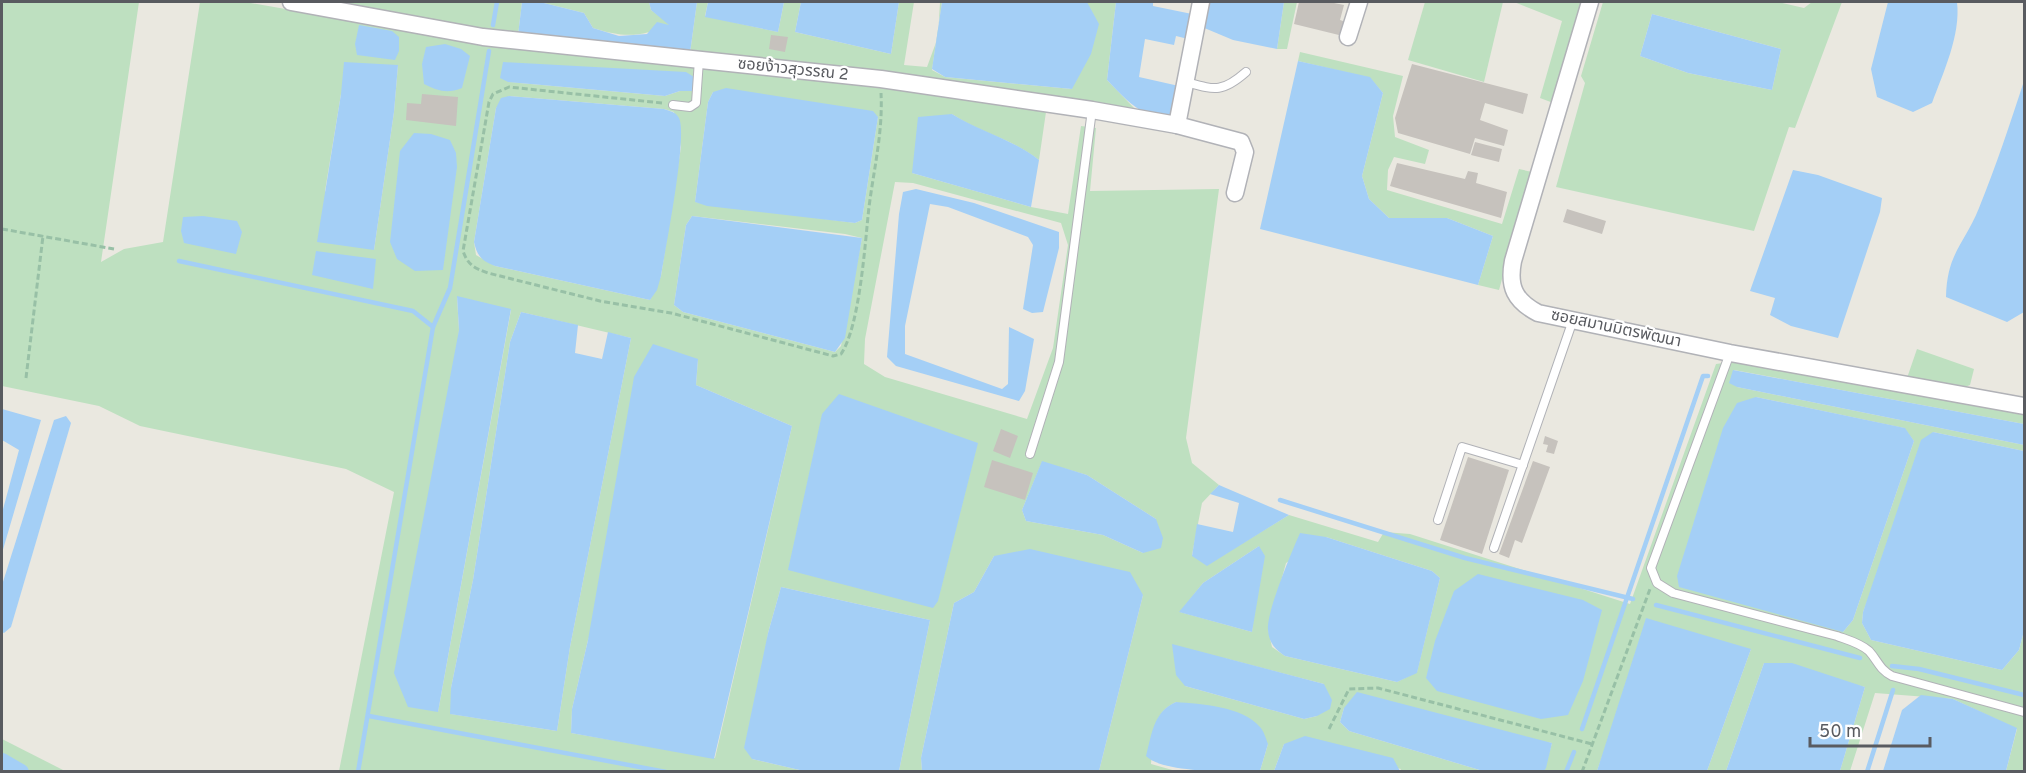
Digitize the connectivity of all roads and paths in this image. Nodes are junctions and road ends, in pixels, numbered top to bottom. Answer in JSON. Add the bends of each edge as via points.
{"nodes":[{"id":1,"x":291,"y":2,"type":"edge"},
{"id":2,"x":1201,"y":2,"type":"edge"},
{"id":3,"x":1359,"y":2,"type":"edge"},
{"id":4,"x":1590,"y":2,"type":"edge"},
{"id":5,"x":1348,"y":36,"type":"dead end"},
{"id":6,"x":699,"y":60,"type":"junction"},
{"id":7,"x":1246,"y":72,"type":"dead end"},
{"id":8,"x":881,"y":79,"type":"junction"},
{"id":9,"x":1186,"y":82,"type":"junction"},
{"id":10,"x":673,"y":105,"type":"joint"},
{"id":11,"x":1092,"y":110,"type":"junction"},
{"id":12,"x":1177,"y":125,"type":"junction"},
{"id":13,"x":1235,"y":193,"type":"dead end"},
{"id":14,"x":2,"y":229,"type":"edge"},
{"id":15,"x":44,"y":236,"type":"junction"},
{"id":16,"x":114,"y":249,"type":"dead end"},
{"id":17,"x":1573,"y":320,"type":"junction"},
{"id":18,"x":1730,"y":353,"type":"junction"},
{"id":19,"x":26,"y":378,"type":"dead end"},
{"id":20,"x":2025,"y":406,"type":"edge"},
{"id":21,"x":1030,"y":454,"type":"dead end"},
{"id":22,"x":1523,"y":465,"type":"junction"},
{"id":23,"x":1438,"y":520,"type":"dead end"},
{"id":24,"x":1494,"y":549,"type":"dead end"},
{"id":25,"x":1654,"y":576,"type":"junction"},
{"id":26,"x":2025,"y":712,"type":"edge"},
{"id":27,"x":1329,"y":729,"type":"dead end"},
{"id":28,"x":1592,"y":744,"type":"junction"},
{"id":29,"x":1582,"y":771,"type":"edge"}],
"edges":[{"from":1,"to":6,"type":"street","name":"ซอยง้าวสุวรรณ 2","via":[[483,37]]},
{"from":2,"to":9,"type":"street"},
{"from":3,"to":5,"type":"street"},
{"from":4,"to":17,"type":"street","name":"ซอยสมานมิตรพัฒนา","via":[[1510,274],[1516,297],[1525,306],[1538,313]]},
{"from":6,"to":8,"type":"street","name":"ซอยง้าวสุวรรณ 2"},
{"from":6,"to":10,"type":"lane","via":[[696,103],[690,107]]},
{"from":7,"to":9,"type":"lane","via":[[1229,87],[1214,90]]},
{"from":8,"to":10,"type":"path","via":[[882,121],[862,270],[849,340],[841,354],[834,356],[671,313],[600,301],[488,273],[473,268],[467,261],[463,251],[493,94],[509,87]]},
{"from":8,"to":11,"type":"street","name":"ซอยง้าวสุวรรณ 2"},
{"from":9,"to":12,"type":"street"},
{"from":11,"to":12,"type":"street","name":"ซอยง้าวสุวรรณ 2"},
{"from":11,"to":21,"type":"lane","via":[[1059,362]]},
{"from":12,"to":13,"type":"street","name":"ซอยง้าวสุวรรณ 2","via":[[1241,142],[1245,152]]},
{"from":14,"to":15,"type":"path"},
{"from":15,"to":16,"type":"path"},
{"from":15,"to":19,"type":"path"},
{"from":17,"to":18,"type":"street","name":"ซอยสมานมิตรพัฒนา"},
{"from":17,"to":22,"type":"lane"},
{"from":18,"to":20,"type":"street","name":"ซอยสมานมิตรพัฒนา"},
{"from":18,"to":25,"type":"lane","via":[[1651,568]]},
{"from":22,"to":23,"type":"lane","via":[[1462,447]]},
{"from":22,"to":24,"type":"lane"},
{"from":25,"to":26,"type":"lane","via":[[1657,583],[1673,593],[1861,645],[1881,671],[1892,676]]},
{"from":25,"to":28,"type":"path"},
{"from":27,"to":28,"type":"path","via":[[1349,689],[1378,688]]},
{"from":28,"to":29,"type":"path"}]}
